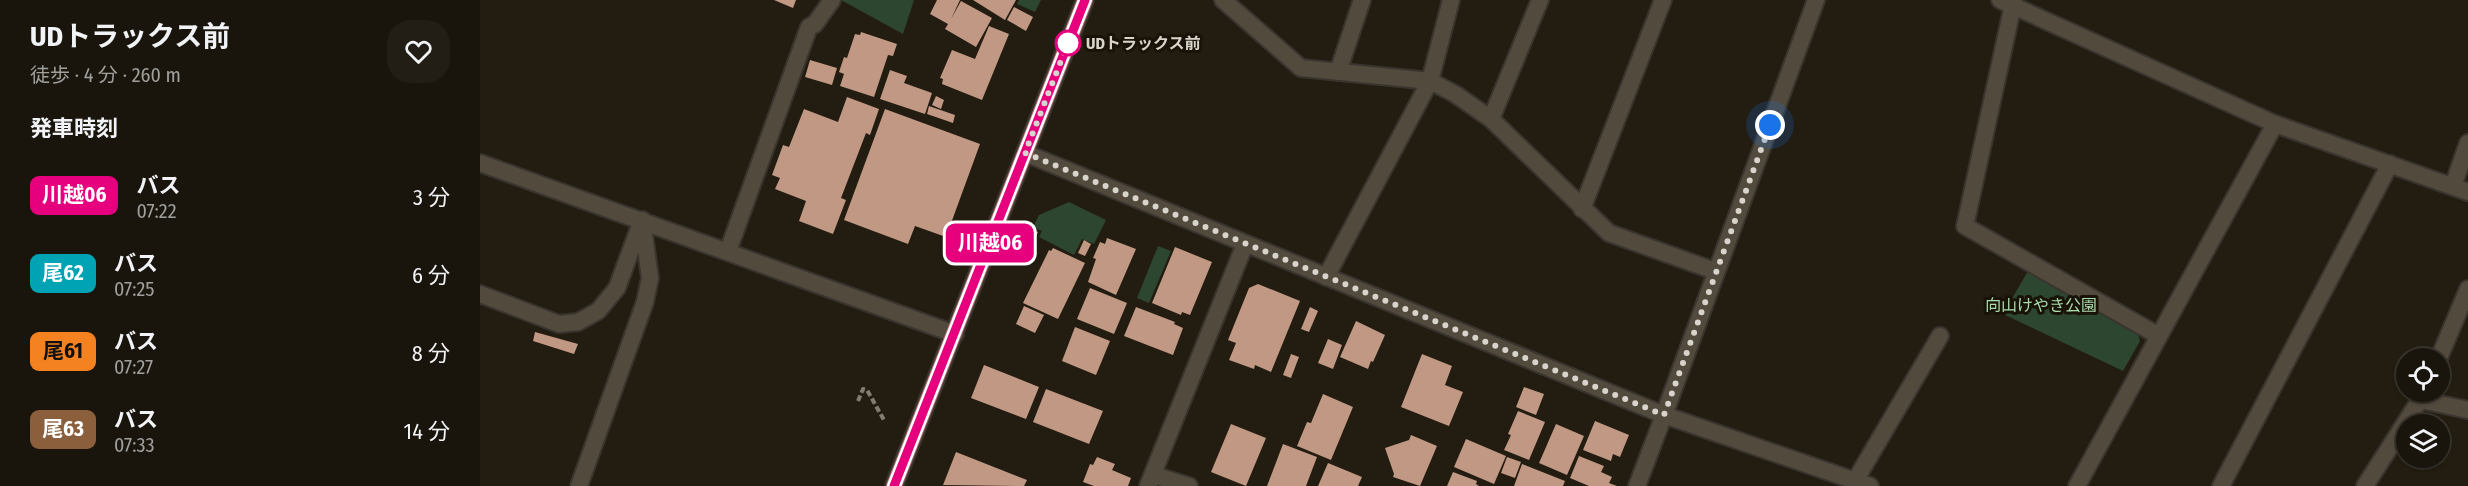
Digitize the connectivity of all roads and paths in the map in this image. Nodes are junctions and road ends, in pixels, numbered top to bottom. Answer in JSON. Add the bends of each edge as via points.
{"nodes":[{"id":1,"x":1085,"y":0,"type":"edge"},
{"id":2,"x":1223,"y":0,"type":"edge"},
{"id":3,"x":1362,"y":0,"type":"edge"},
{"id":4,"x":1451,"y":0,"type":"edge"},
{"id":5,"x":1540,"y":0,"type":"edge"},
{"id":6,"x":1663,"y":0,"type":"edge"},
{"id":7,"x":1816,"y":0,"type":"edge"},
{"id":8,"x":2009,"y":2,"type":"edge"},
{"id":9,"x":823,"y":4,"type":"edge"},
{"id":10,"x":1338,"y":72,"type":"junction"},
{"id":11,"x":1430,"y":81,"type":"junction"},
{"id":12,"x":1491,"y":119,"type":"junction"},
{"id":13,"x":2274,"y":124,"type":"junction"},
{"id":14,"x":2468,"y":143,"type":"edge"},
{"id":15,"x":1025,"y":153,"type":"junction"},
{"id":16,"x":480,"y":163,"type":"edge"},
{"id":17,"x":2390,"y":164,"type":"junction"},
{"id":18,"x":2461,"y":189,"type":"edge"},
{"id":19,"x":1582,"y":209,"type":"junction"},
{"id":20,"x":642,"y":220,"type":"junction"},
{"id":21,"x":1245,"y":244,"type":"junction"},
{"id":22,"x":728,"y":252,"type":"junction"},
{"id":23,"x":1715,"y":271,"type":"junction"},
{"id":24,"x":1326,"y":277,"type":"junction"},
{"id":25,"x":2468,"y":289,"type":"edge"},
{"id":26,"x":480,"y":294,"type":"edge"},
{"id":27,"x":955,"y":334,"type":"junction"},
{"id":28,"x":1940,"y":336,"type":"dead end"},
{"id":29,"x":2159,"y":336,"type":"junction"},
{"id":30,"x":2443,"y":348,"type":"edge"},
{"id":31,"x":858,"y":401,"type":"dead end"},
{"id":32,"x":2419,"y":402,"type":"edge"},
{"id":33,"x":2442,"y":402,"type":"edge"},
{"id":34,"x":2468,"y":410,"type":"edge"},
{"id":35,"x":1664,"y":415,"type":"junction"},
{"id":36,"x":884,"y":420,"type":"dead end"},
{"id":37,"x":1150,"y":480,"type":"edge"},
{"id":38,"x":1862,"y":483,"type":"edge"},
{"id":39,"x":579,"y":486,"type":"edge"},
{"id":40,"x":894,"y":486,"type":"edge"},
{"id":41,"x":1189,"y":486,"type":"edge"},
{"id":42,"x":1637,"y":486,"type":"edge"},
{"id":43,"x":2077,"y":486,"type":"edge"},
{"id":44,"x":2222,"y":486,"type":"edge"},
{"id":45,"x":2365,"y":486,"type":"edge"}],
"edges":[{"from":1,"to":15,"type":"main road"},
{"from":2,"to":10,"type":"street","via":[[1301,68]]},
{"from":3,"to":10,"type":"street"},
{"from":4,"to":11,"type":"street"},
{"from":5,"to":12,"type":"street"},
{"from":6,"to":19,"type":"street"},
{"from":7,"to":23,"type":"street"},
{"from":8,"to":13,"type":"street"},
{"from":8,"to":29,"type":"street","via":[[1965,226]]},
{"from":9,"to":22,"type":"street","via":[[815,24],[809,27]]},
{"from":10,"to":11,"type":"street"},
{"from":11,"to":12,"type":"street"},
{"from":11,"to":24,"type":"street"},
{"from":12,"to":19,"type":"street"},
{"from":13,"to":17,"type":"street"},
{"from":13,"to":29,"type":"street"},
{"from":14,"to":18,"type":"street"},
{"from":15,"to":21,"type":"street"},
{"from":15,"to":27,"type":"main road"},
{"from":16,"to":20,"type":"street"},
{"from":17,"to":18,"type":"street"},
{"from":17,"to":44,"type":"street"},
{"from":19,"to":23,"type":"street","via":[[1609,233]]},
{"from":20,"to":22,"type":"street"},
{"from":20,"to":26,"type":"street","via":[[617,288],[598,311],[578,322],[559,324]]},
{"from":20,"to":39,"type":"street","via":[[651,278]]},
{"from":21,"to":24,"type":"street"},
{"from":21,"to":37,"type":"street"},
{"from":22,"to":27,"type":"street"},
{"from":23,"to":35,"type":"street"},
{"from":24,"to":35,"type":"street"},
{"from":25,"to":30,"type":"street"},
{"from":27,"to":40,"type":"main road"},
{"from":28,"to":38,"type":"street"},
{"from":29,"to":43,"type":"street"},
{"from":31,"to":36,"type":"path","via":[[863,388],[867,390]]},
{"from":32,"to":45,"type":"street"},
{"from":33,"to":34,"type":"street"},
{"from":35,"to":38,"type":"street"},
{"from":35,"to":42,"type":"street"},
{"from":37,"to":41,"type":"street"}]}
